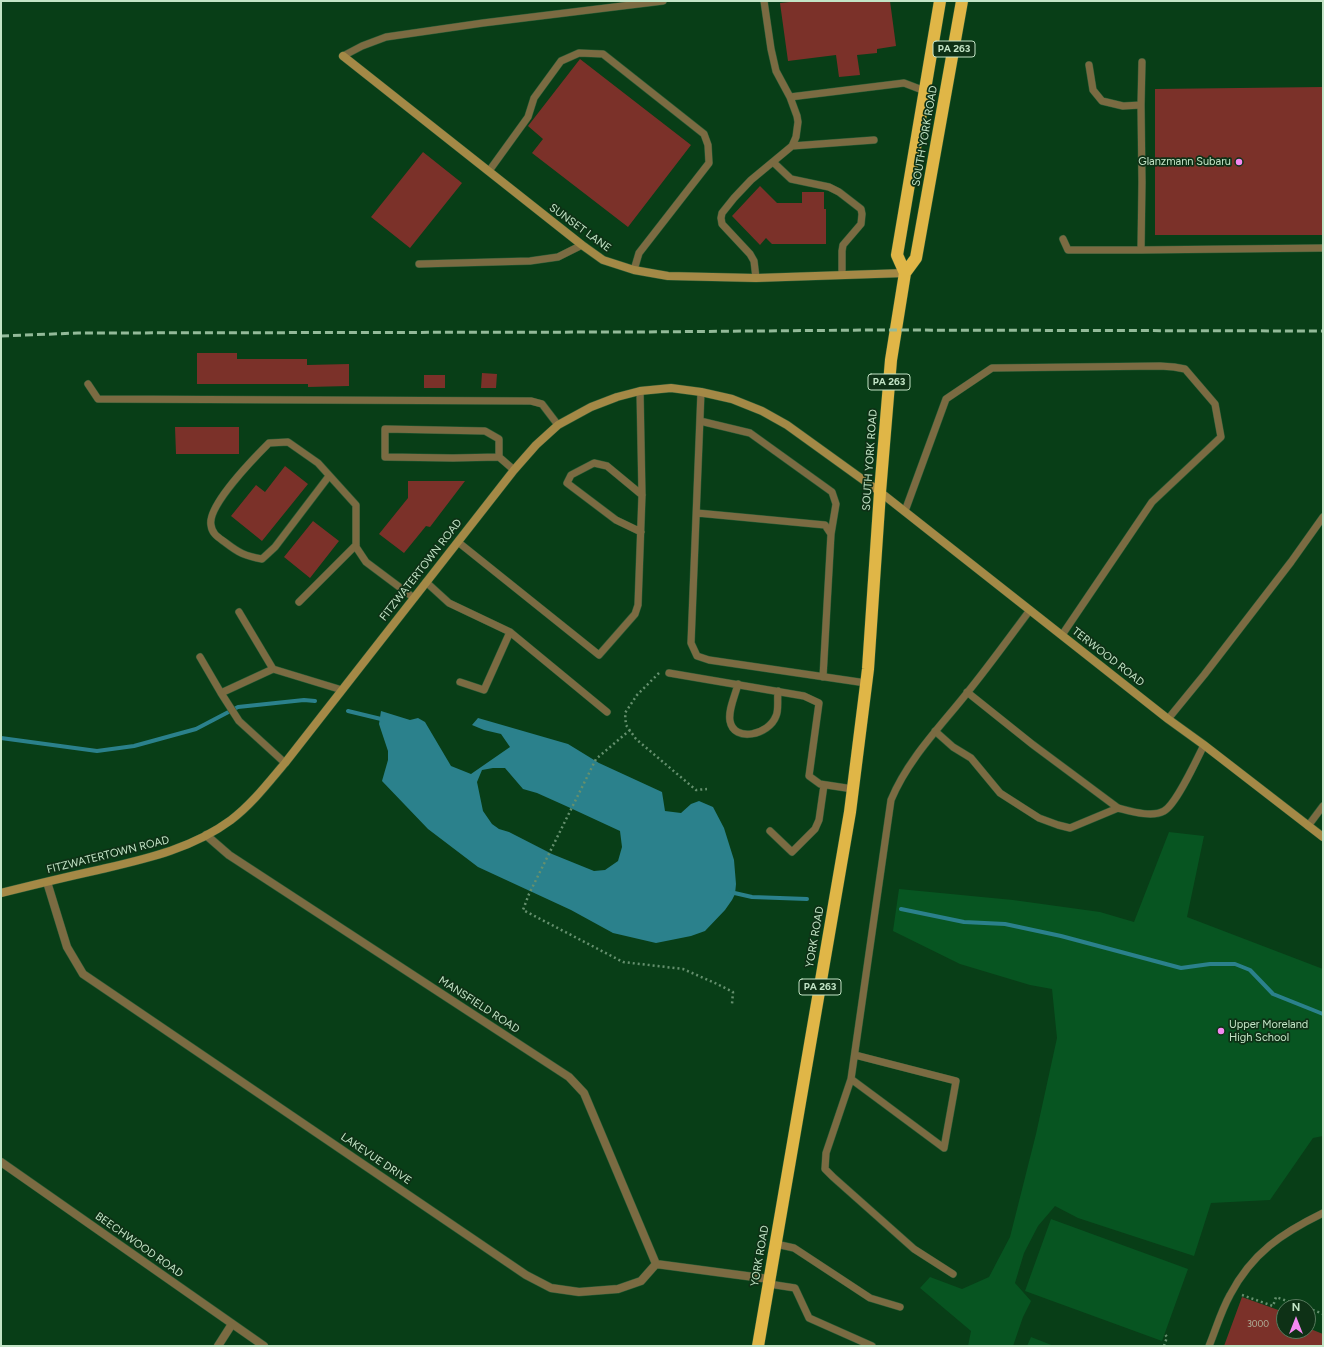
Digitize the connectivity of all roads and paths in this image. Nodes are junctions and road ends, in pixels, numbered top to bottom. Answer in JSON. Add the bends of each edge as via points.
{"nodes":[{"id":1,"x":663,"y":1,"type":"edge"},
{"id":2,"x":764,"y":1,"type":"edge"},
{"id":3,"x":940,"y":1,"type":"edge"},
{"id":4,"x":962,"y":1,"type":"edge"},
{"id":5,"x":343,"y":56,"type":"joint"},
{"id":6,"x":1142,"y":62,"type":"dead end"},
{"id":7,"x":1089,"y":65,"type":"dead end"},
{"id":8,"x":924,"y":90,"type":"junction"},
{"id":9,"x":790,"y":97,"type":"junction"},
{"id":10,"x":1141,"y":105,"type":"junction"},
{"id":11,"x":874,"y":140,"type":"dead end"},
{"id":12,"x":792,"y":146,"type":"junction"},
{"id":13,"x":773,"y":162,"type":"junction"},
{"id":14,"x":489,"y":171,"type":"junction"},
{"id":15,"x":1063,"y":239,"type":"dead end"},
{"id":16,"x":582,"y":245,"type":"junction"},
{"id":17,"x":1323,"y":248,"type":"edge"},
{"id":18,"x":1141,"y":250,"type":"junction"},
{"id":19,"x":419,"y":264,"type":"dead end"},
{"id":20,"x":634,"y":270,"type":"junction"},
{"id":21,"x":905,"y":273,"type":"junction"},
{"id":22,"x":842,"y":275,"type":"junction"},
{"id":23,"x":756,"y":278,"type":"junction"},
{"id":24,"x":88,"y":384,"type":"dead end"},
{"id":25,"x":640,"y":391,"type":"junction"},
{"id":26,"x":701,"y":392,"type":"junction"},
{"id":27,"x":700,"y":421,"type":"junction"},
{"id":28,"x":558,"y":425,"type":"junction"},
{"id":29,"x":499,"y":457,"type":"junction"},
{"id":30,"x":514,"y":470,"type":"junction"},
{"id":31,"x":329,"y":476,"type":"junction"},
{"id":32,"x":880,"y":492,"type":"junction"},
{"id":33,"x":642,"y":495,"type":"junction"},
{"id":34,"x":905,"y":511,"type":"junction"},
{"id":35,"x":697,"y":513,"type":"junction"},
{"id":36,"x":1323,"y":517,"type":"edge"},
{"id":37,"x":641,"y":532,"type":"junction"},
{"id":38,"x":831,"y":534,"type":"junction"},
{"id":39,"x":458,"y":542,"type":"junction"},
{"id":40,"x":356,"y":546,"type":"junction"},
{"id":41,"x":426,"y":582,"type":"junction"},
{"id":42,"x":414,"y":598,"type":"junction"},
{"id":43,"x":299,"y":602,"type":"dead end"},
{"id":44,"x":1030,"y":610,"type":"junction"},
{"id":45,"x":239,"y":612,"type":"dead end"},
{"id":46,"x":871,"y":626,"type":"joint"},
{"id":47,"x":510,"y":632,"type":"junction"},
{"id":48,"x":1062,"y":635,"type":"junction"},
{"id":49,"x":200,"y":657,"type":"dead end"},
{"id":50,"x":273,"y":669,"type":"junction"},
{"id":51,"x":669,"y":673,"type":"joint"},
{"id":52,"x":823,"y":676,"type":"junction"},
{"id":53,"x":460,"y":682,"type":"dead end"},
{"id":54,"x":866,"y":683,"type":"junction"},
{"id":55,"x":738,"y":684,"type":"junction"},
{"id":56,"x":342,"y":690,"type":"junction"},
{"id":57,"x":778,"y":691,"type":"junction"},
{"id":58,"x":967,"y":692,"type":"junction"},
{"id":59,"x":223,"y":696,"type":"junction"},
{"id":60,"x":606,"y":712,"type":"dead end"},
{"id":61,"x":1168,"y":719,"type":"junction"},
{"id":62,"x":630,"y":730,"type":"junction"},
{"id":63,"x":935,"y":731,"type":"junction"},
{"id":64,"x":1204,"y":745,"type":"junction"},
{"id":65,"x":285,"y":763,"type":"junction"},
{"id":66,"x":824,"y":785,"type":"junction"},
{"id":67,"x":707,"y":789,"type":"dead end"},
{"id":68,"x":853,"y":789,"type":"junction"},
{"id":69,"x":1323,"y":806,"type":"edge"},
{"id":70,"x":1118,"y":808,"type":"junction"},
{"id":71,"x":1308,"y":826,"type":"junction"},
{"id":72,"x":770,"y":831,"type":"dead end"},
{"id":73,"x":206,"y":835,"type":"junction"},
{"id":74,"x":1323,"y":837,"type":"edge"},
{"id":75,"x":48,"y":882,"type":"junction"},
{"id":76,"x":1,"y":893,"type":"edge"},
{"id":77,"x":732,"y":1004,"type":"dead end"},
{"id":78,"x":856,"y":1055,"type":"junction"},
{"id":79,"x":851,"y":1079,"type":"junction"},
{"id":80,"x":1,"y":1162,"type":"edge"},
{"id":81,"x":1323,"y":1213,"type":"edge"},
{"id":82,"x":776,"y":1244,"type":"junction"},
{"id":83,"x":656,"y":1264,"type":"junction"},
{"id":84,"x":953,"y":1274,"type":"dead end"},
{"id":85,"x":769,"y":1282,"type":"junction"},
{"id":86,"x":1242,"y":1295,"type":"dead end"},
{"id":87,"x":1282,"y":1299,"type":"edge"},
{"id":88,"x":900,"y":1307,"type":"dead end"},
{"id":89,"x":232,"y":1324,"type":"junction"},
{"id":90,"x":1164,"y":1333,"type":"dead end"},
{"id":91,"x":218,"y":1346,"type":"edge"},
{"id":92,"x":264,"y":1346,"type":"edge"},
{"id":93,"x":758,"y":1346,"type":"edge"},
{"id":94,"x":872,"y":1346,"type":"edge"},
{"id":95,"x":1164,"y":1346,"type":"edge"},
{"id":96,"x":1210,"y":1346,"type":"edge"}],
"edges":[{"from":1,"to":5,"type":"lane","via":[[386,37]]},
{"from":2,"to":9,"type":"lane","via":[[776,71]]},
{"from":3,"to":8,"type":"highway","name":"SOUTH YORK ROAD","number":"PA 263"},
{"from":4,"to":21,"type":"highway","name":"SOUTH YORK ROAD","number":"PA 263","via":[[916,258]]},
{"from":5,"to":14,"type":"street","name":"SUNSET LANE"},
{"from":6,"to":10,"type":"lane"},
{"from":7,"to":10,"type":"lane","via":[[1093,90],[1102,101],[1123,106]]},
{"from":8,"to":9,"type":"lane","via":[[904,83],[892,83]]},
{"from":8,"to":21,"type":"highway","name":"SOUTH YORK ROAD","number":"PA 263","via":[[897,255]]},
{"from":9,"to":12,"type":"lane","via":[[798,122]]},
{"from":10,"to":18,"type":"lane"},
{"from":11,"to":12,"type":"lane"},
{"from":12,"to":13,"type":"lane"},
{"from":13,"to":22,"type":"lane","via":[[791,179],[829,187],[860,209],[860,224],[843,245]]},
{"from":13,"to":23,"type":"lane","via":[[751,180],[720,218],[722,224],[750,254],[754,261]]},
{"from":14,"to":16,"type":"street","name":"SUNSET LANE"},
{"from":14,"to":20,"type":"lane","via":[[528,117],[534,98],[561,61],[579,53],[603,54],[704,134],[708,145],[709,163],[639,253]]},
{"from":15,"to":18,"type":"lane","via":[[1068,250]]},
{"from":16,"to":19,"type":"lane","via":[[558,257],[530,261]]},
{"from":16,"to":20,"type":"street","name":"SUNSET LANE","via":[[603,260]]},
{"from":17,"to":18,"type":"lane"},
{"from":20,"to":23,"type":"street","name":"SUNSET LANE","via":[[668,276]]},
{"from":21,"to":22,"type":"street","name":"SUNSET LANE"},
{"from":21,"to":32,"type":"highway","name":"SOUTH YORK ROAD","number":"PA 263","via":[[891,360]]},
{"from":22,"to":23,"type":"street","name":"SUNSET LANE"},
{"from":24,"to":28,"type":"lane","via":[[98,398],[531,401],[542,404]]},
{"from":25,"to":26,"type":"street","name":"FITZWATERTOWN ROAD","via":[[671,388]]},
{"from":25,"to":28,"type":"street","name":"FITZWATERTOWN ROAD","via":[[591,407]]},
{"from":25,"to":33,"type":"lane"},
{"from":26,"to":27,"type":"lane"},
{"from":26,"to":32,"type":"street","name":"FITZWATERTOWN ROAD","via":[[732,399],[775,418]]},
{"from":27,"to":35,"type":"lane"},
{"from":27,"to":38,"type":"lane","via":[[750,433],[832,492],[836,504]]},
{"from":28,"to":30,"type":"street","name":"FITZWATERTOWN ROAD"},
{"from":29,"to":29,"type":"lane","via":[[384,457],[384,429],[485,431],[499,439]]},
{"from":29,"to":30,"type":"lane"},
{"from":30,"to":39,"type":"street","name":"FITZWATERTOWN ROAD"},
{"from":31,"to":31,"type":"lane","via":[[318,464],[288,442],[269,442],[247,465],[215,508],[210,523],[214,534],[245,556],[262,559],[275,547]]},
{"from":31,"to":40,"type":"lane","via":[[356,505]]},
{"from":32,"to":34,"type":"street","name":"TERWOOD ROAD"},
{"from":32,"to":46,"type":"highway","name":"SOUTH YORK ROAD","number":"PA 263"},
{"from":33,"to":37,"type":"lane"},
{"from":33,"to":37,"type":"lane","via":[[607,466],[594,463],[571,475],[567,483],[616,520]]},
{"from":34,"to":44,"type":"street","name":"TERWOOD ROAD"},
{"from":34,"to":48,"type":"lane","via":[[946,400],[992,368],[1160,366],[1185,369],[1215,404],[1221,438],[1152,502]]},
{"from":35,"to":38,"type":"lane","via":[[825,525]]},
{"from":35,"to":52,"type":"lane","via":[[692,643],[697,656],[709,660]]},
{"from":36,"to":61,"type":"lane","via":[[1291,562]]},
{"from":37,"to":39,"type":"lane","via":[[638,605],[634,614],[599,655]]},
{"from":38,"to":52,"type":"lane"},
{"from":39,"to":41,"type":"street","name":"FITZWATERTOWN ROAD"},
{"from":40,"to":42,"type":"lane","via":[[366,562]]},
{"from":40,"to":43,"type":"lane"},
{"from":41,"to":42,"type":"street","name":"FITZWATERTOWN ROAD"},
{"from":41,"to":47,"type":"lane","via":[[448,603]]},
{"from":42,"to":56,"type":"street","name":"FITZWATERTOWN ROAD"},
{"from":44,"to":48,"type":"street","name":"TERWOOD ROAD"},
{"from":44,"to":58,"type":"lane"},
{"from":45,"to":50,"type":"lane"},
{"from":46,"to":54,"type":"highway","name":"YORK ROAD","number":"PA 263"},
{"from":47,"to":53,"type":"lane","via":[[484,690]]},
{"from":47,"to":60,"type":"lane"},
{"from":48,"to":61,"type":"street","name":"TERWOOD ROAD"},
{"from":49,"to":59,"type":"lane"},
{"from":50,"to":56,"type":"lane"},
{"from":50,"to":59,"type":"lane"},
{"from":51,"to":55,"type":"lane"},
{"from":51,"to":62,"type":"path","via":[[661,671],[637,695],[625,713],[626,725]]},
{"from":52,"to":54,"type":"lane"},
{"from":54,"to":68,"type":"highway","name":"YORK ROAD","number":"PA 263"},
{"from":55,"to":57,"type":"lane"},
{"from":55,"to":57,"type":"lane","via":[[730,711],[730,722],[735,731],[745,734],[757,734],[769,728],[776,716]]},
{"from":56,"to":65,"type":"street","name":"FITZWATERTOWN ROAD"},
{"from":57,"to":66,"type":"lane","via":[[804,696],[819,703],[809,776]]},
{"from":58,"to":63,"type":"lane"},
{"from":58,"to":70,"type":"lane"},
{"from":59,"to":65,"type":"lane","via":[[239,721]]},
{"from":61,"to":64,"type":"street","name":"TERWOOD ROAD"},
{"from":62,"to":67,"type":"path","via":[[636,739],[696,790]]},
{"from":62,"to":77,"type":"path","via":[[596,759],[523,910],[623,962],[683,969],[715,983],[733,992]]},
{"from":63,"to":70,"type":"lane","via":[[971,758],[1000,793],[1039,818],[1070,828]]},
{"from":63,"to":78,"type":"lane","via":[[899,781],[891,800]]},
{"from":64,"to":70,"type":"lane","via":[[1174,801],[1164,811],[1153,814]]},
{"from":64,"to":71,"type":"street","name":"TERWOOD ROAD"},
{"from":65,"to":73,"type":"street","name":"FITZWATERTOWN ROAD","via":[[246,807],[230,821]]},
{"from":66,"to":68,"type":"lane"},
{"from":66,"to":72,"type":"lane","via":[[820,820],[815,829],[792,852]]},
{"from":68,"to":82,"type":"highway","name":"YORK ROAD","number":"PA 263"},
{"from":69,"to":71,"type":"lane"},
{"from":71,"to":74,"type":"street","name":"TERWOOD ROAD"},
{"from":73,"to":75,"type":"street","name":"FITZWATERTOWN ROAD","via":[[152,858]]},
{"from":73,"to":83,"type":"street","name":"MANSFIELD ROAD","via":[[229,855],[570,1077],[584,1093]]},
{"from":75,"to":76,"type":"street","name":"FITZWATERTOWN ROAD"},
{"from":75,"to":83,"type":"street","name":"LAKEVUE DRIVE","via":[[66,947],[83,974],[526,1275],[551,1288],[579,1292],[618,1289],[641,1281]]},
{"from":78,"to":79,"type":"lane"},
{"from":78,"to":79,"type":"lane","via":[[956,1081],[944,1148]]},
{"from":79,"to":84,"type":"lane","via":[[826,1153],[825,1169],[914,1249]]},
{"from":80,"to":89,"type":"street","name":"BEECHWOOD ROAD"},
{"from":81,"to":96,"type":"lane","via":[[1278,1238],[1246,1268],[1229,1296]]},
{"from":82,"to":85,"type":"highway","name":"YORK ROAD","number":"PA 263"},
{"from":82,"to":88,"type":"lane","via":[[794,1248],[870,1298]]},
{"from":83,"to":85,"type":"street"},
{"from":85,"to":93,"type":"highway","name":"YORK ROAD","number":"PA 263"},
{"from":85,"to":94,"type":"lane","via":[[795,1288],[809,1318]]},
{"from":86,"to":87,"type":"path","via":[[1273,1306],[1276,1297]]},
{"from":89,"to":91,"type":"street"},
{"from":89,"to":92,"type":"street","name":"BEECHWOOD ROAD"},
{"from":90,"to":95,"type":"path","via":[[1167,1337]]}]}
